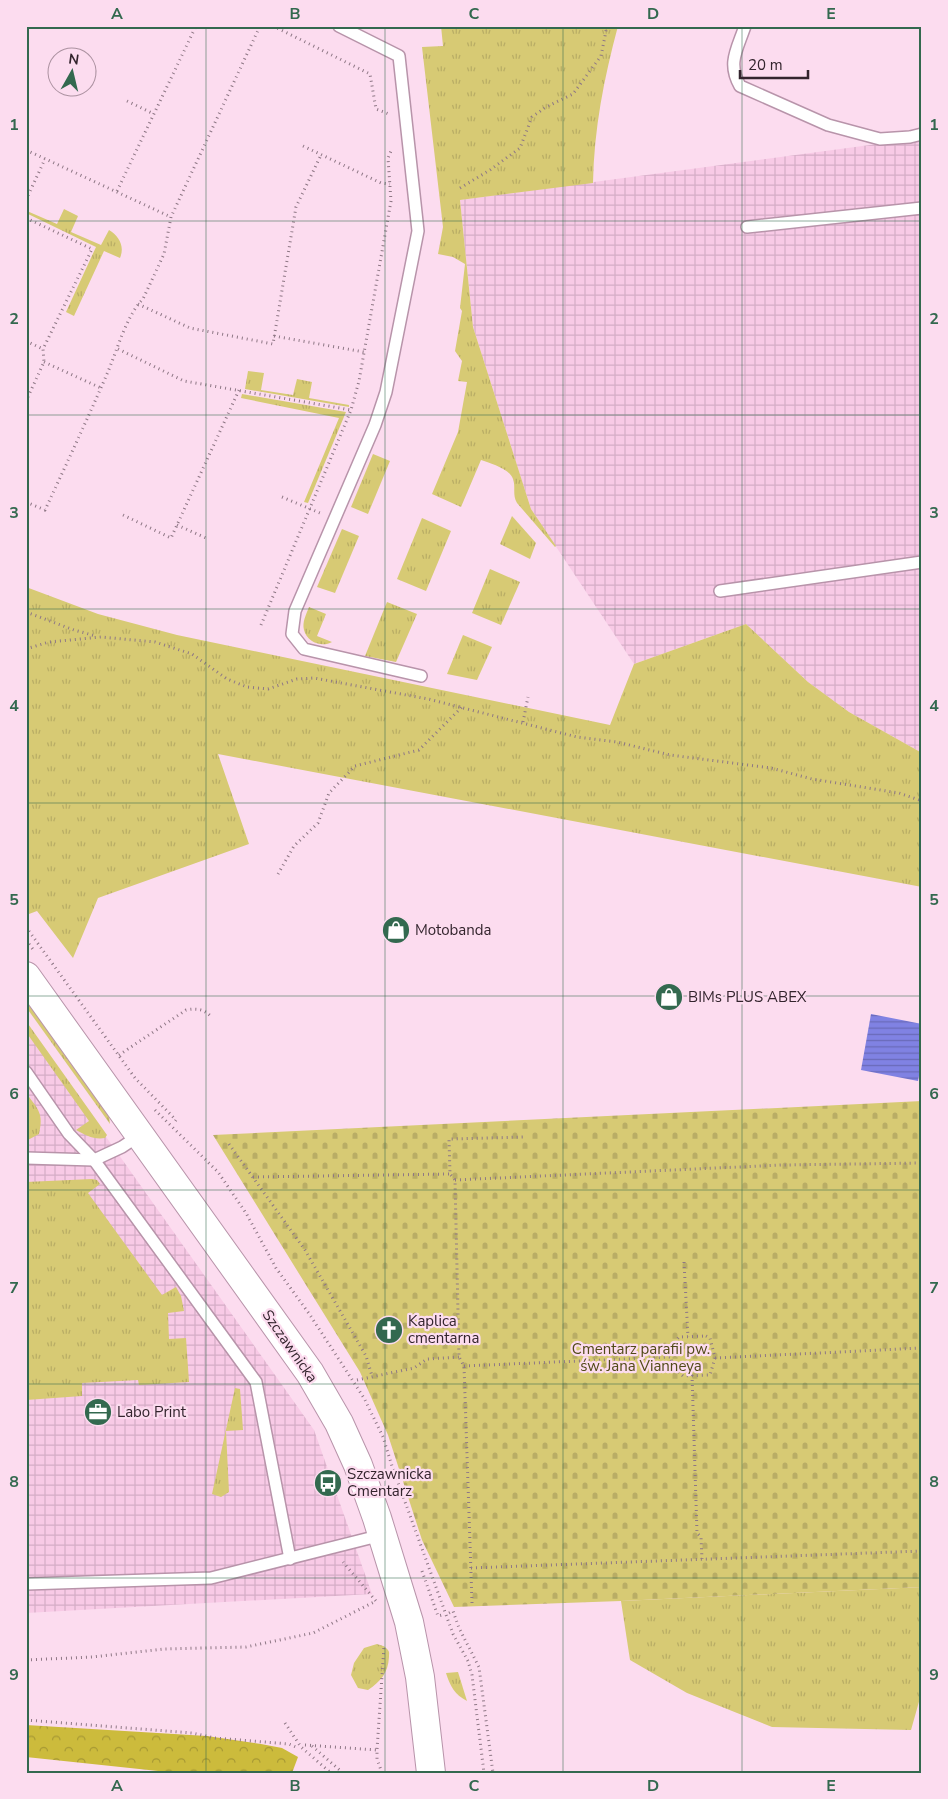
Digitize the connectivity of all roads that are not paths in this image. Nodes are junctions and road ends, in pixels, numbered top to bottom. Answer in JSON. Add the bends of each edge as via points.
{"nodes":[{"id":1,"x":339,"y":26,"type":"edge"},
{"id":2,"x":745,"y":26,"type":"edge"},
{"id":3,"x":922,"y":134,"type":"edge"},
{"id":4,"x":922,"y":208,"type":"edge"},
{"id":5,"x":747,"y":227,"type":"dead end"},
{"id":6,"x":922,"y":562,"type":"edge"},
{"id":7,"x":720,"y":591,"type":"dead end"},
{"id":8,"x":421,"y":676,"type":"dead end"},
{"id":9,"x":26,"y":976,"type":"edge"},
{"id":10,"x":26,"y":1072,"type":"edge"},
{"id":11,"x":141,"y":1135,"type":"junction"},
{"id":12,"x":26,"y":1158,"type":"edge"},
{"id":13,"x":94,"y":1160,"type":"junction"},
{"id":14,"x":382,"y":1535,"type":"junction"},
{"id":15,"x":290,"y":1559,"type":"junction"},
{"id":16,"x":26,"y":1584,"type":"edge"},
{"id":17,"x":431,"y":1773,"type":"edge"}],
"edges":[{"from":1,"to":8,"type":"lane","via":[[399,56],[418,231],[386,392],[296,612],[292,634],[304,649]]},
{"from":2,"to":3,"type":"lane","via":[[732,66],[740,86],[828,125],[880,138]]},
{"from":4,"to":5,"type":"lane"},
{"from":6,"to":7,"type":"lane"},
{"from":9,"to":11,"type":"street","name":"Szczawnicka"},
{"from":10,"to":13,"type":"lane","via":[[69,1134]]},
{"from":11,"to":13,"type":"lane"},
{"from":11,"to":14,"type":"street","name":"Szczawnicka","via":[[324,1395],[358,1465]]},
{"from":12,"to":13,"type":"lane"},
{"from":13,"to":15,"type":"lane","via":[[256,1382]]},
{"from":14,"to":15,"type":"lane"},
{"from":14,"to":17,"type":"street","name":"Szczawnicka","via":[[409,1622],[420,1677]]},
{"from":15,"to":16,"type":"lane","via":[[211,1578]]}]}
